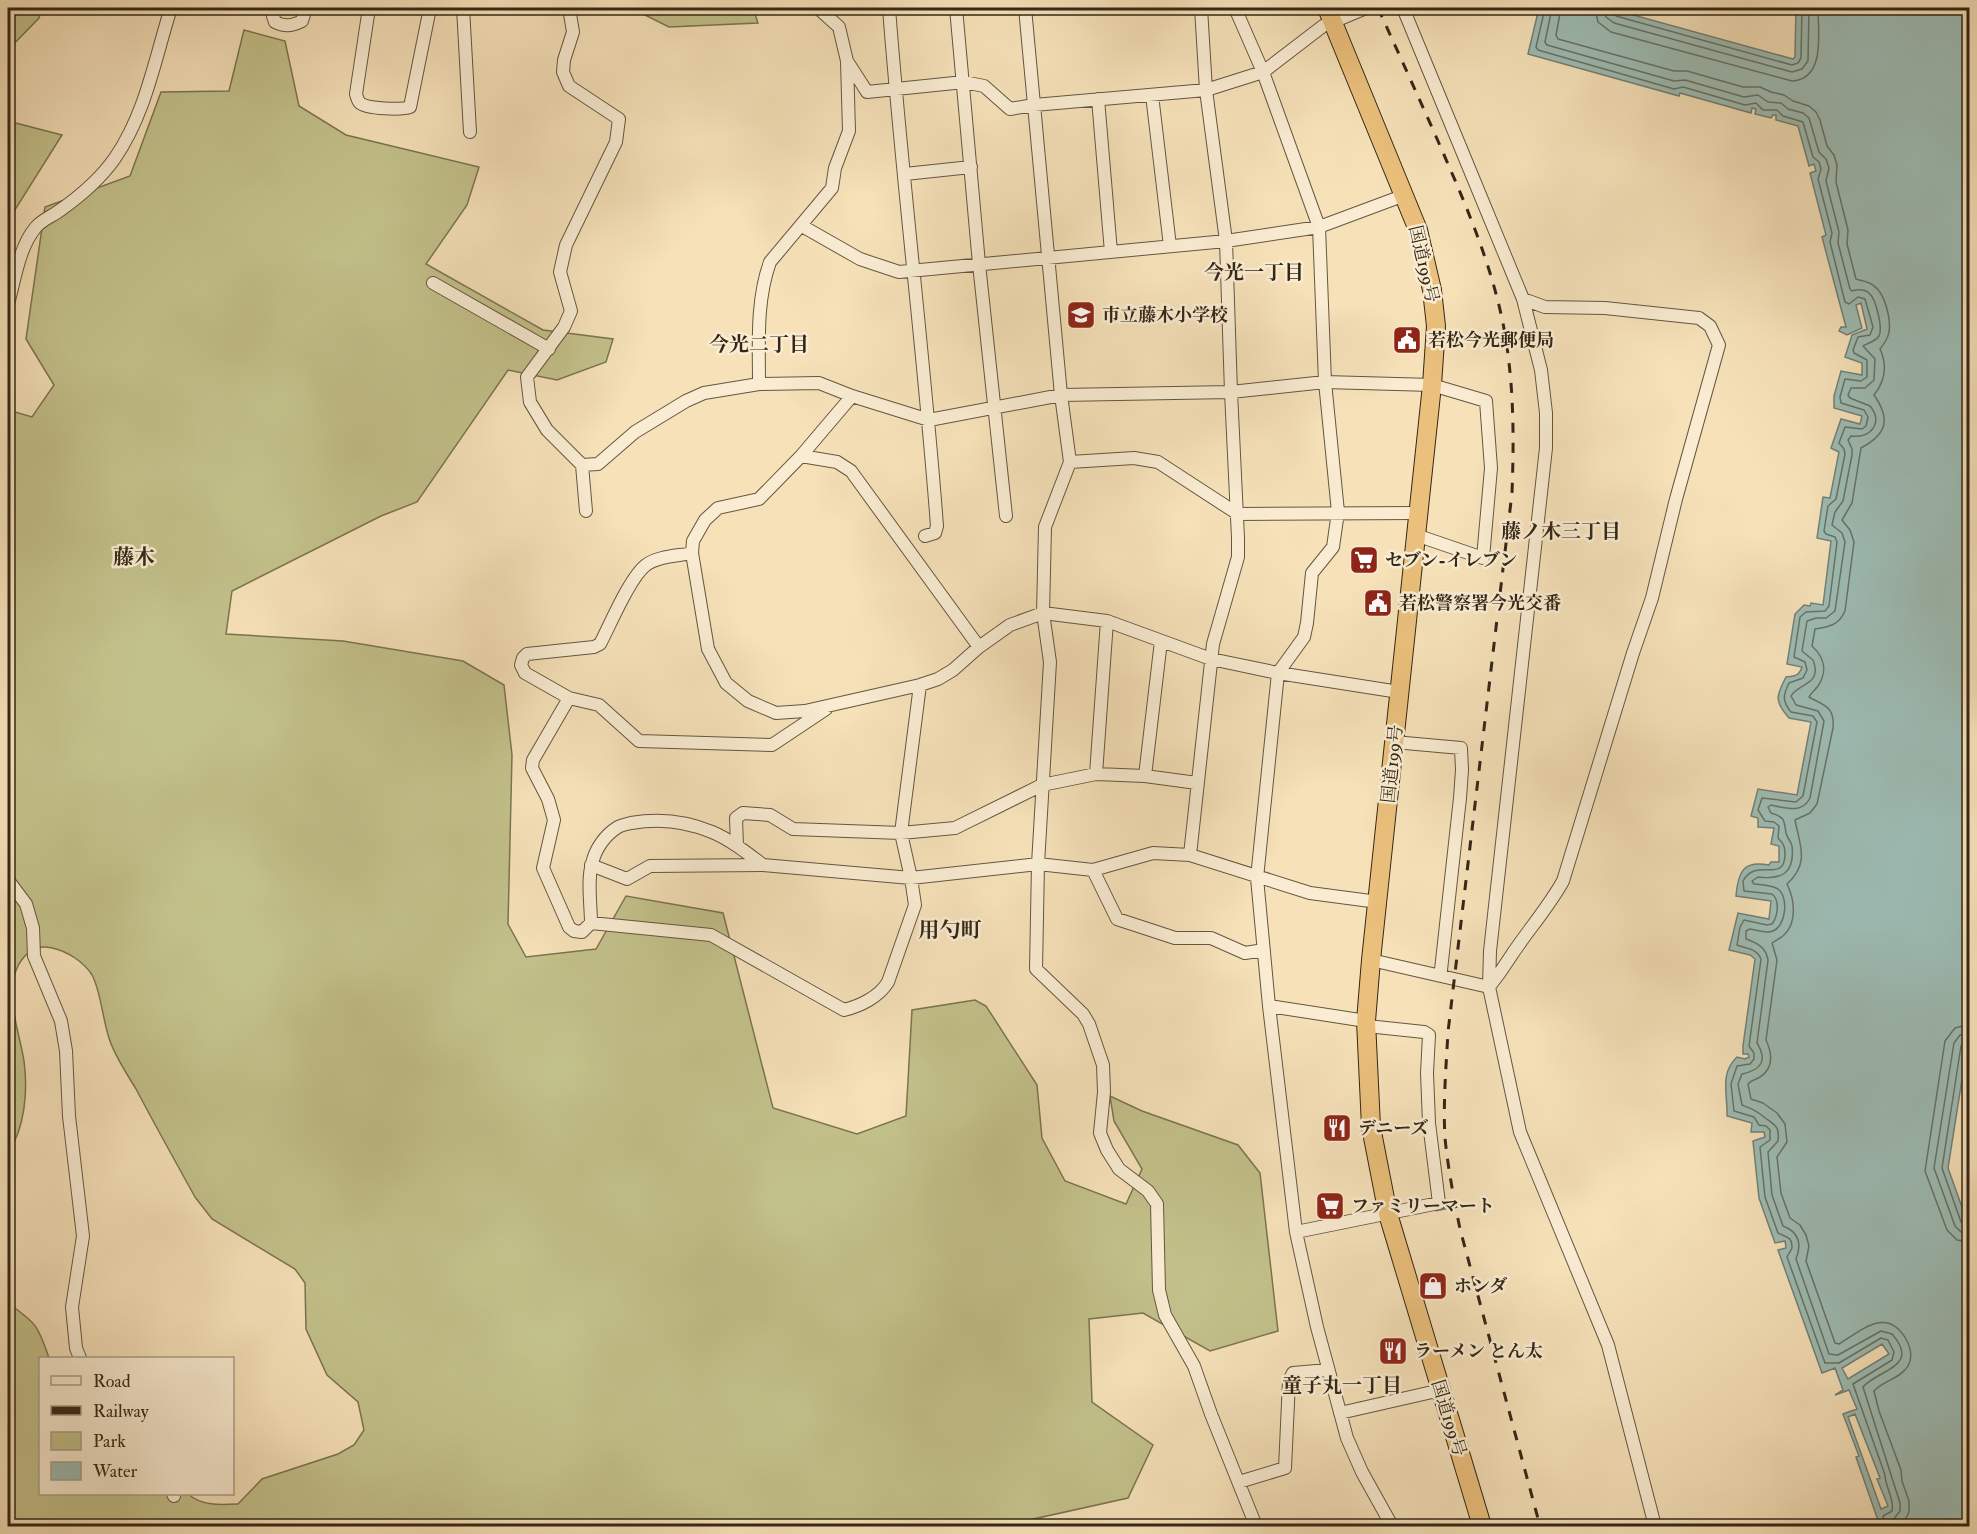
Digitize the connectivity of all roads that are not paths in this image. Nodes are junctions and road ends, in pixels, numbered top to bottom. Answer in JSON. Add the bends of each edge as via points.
{"nodes":[{"id":1,"x":171,"y":8,"type":"edge"},
{"id":2,"x":275,"y":8,"type":"edge"},
{"id":3,"x":306,"y":8,"type":"edge"},
{"id":4,"x":369,"y":8,"type":"edge"},
{"id":5,"x":430,"y":8,"type":"edge"},
{"id":6,"x":463,"y":8,"type":"edge"},
{"id":7,"x":569,"y":8,"type":"edge"},
{"id":8,"x":818,"y":8,"type":"edge"},
{"id":9,"x":890,"y":8,"type":"edge"},
{"id":10,"x":956,"y":8,"type":"edge"},
{"id":11,"x":1025,"y":8,"type":"edge"},
{"id":12,"x":1201,"y":8,"type":"edge"},
{"id":13,"x":1235,"y":8,"type":"edge"},
{"id":14,"x":1315,"y":8,"type":"edge"},
{"id":15,"x":1366,"y":8,"type":"edge"},
{"id":16,"x":1403,"y":8,"type":"edge"},
{"id":17,"x":1328,"y":18,"type":"edge"},
{"id":18,"x":847,"y":61,"type":"junction"},
{"id":19,"x":1263,"y":72,"type":"junction"},
{"id":20,"x":964,"y":82,"type":"junction"},
{"id":21,"x":896,"y":90,"type":"junction"},
{"id":22,"x":1206,"y":90,"type":"junction"},
{"id":23,"x":1152,"y":95,"type":"junction"},
{"id":24,"x":1098,"y":99,"type":"junction"},
{"id":25,"x":1034,"y":105,"type":"junction"},
{"id":26,"x":470,"y":132,"type":"dead end"},
{"id":27,"x":971,"y":166,"type":"junction"},
{"id":28,"x":905,"y":174,"type":"junction"},
{"id":29,"x":1400,"y":197,"type":"junction"},
{"id":30,"x":802,"y":226,"type":"junction"},
{"id":31,"x":1319,"y":227,"type":"junction"},
{"id":32,"x":1226,"y":241,"type":"junction"},
{"id":33,"x":1170,"y":246,"type":"junction"},
{"id":34,"x":1112,"y":252,"type":"junction"},
{"id":35,"x":1048,"y":258,"type":"junction"},
{"id":36,"x":979,"y":264,"type":"junction"},
{"id":37,"x":915,"y":270,"type":"junction"},
{"id":38,"x":434,"y":283,"type":"dead end"},
{"id":39,"x":1523,"y":299,"type":"junction"},
{"id":40,"x":8,"y":304,"type":"edge"},
{"id":41,"x":549,"y":349,"type":"junction"},
{"id":42,"x":1325,"y":382,"type":"junction"},
{"id":43,"x":759,"y":384,"type":"junction"},
{"id":44,"x":1428,"y":385,"type":"junction"},
{"id":45,"x":1231,"y":392,"type":"junction"},
{"id":46,"x":1061,"y":395,"type":"junction"},
{"id":47,"x":852,"y":396,"type":"junction"},
{"id":48,"x":996,"y":408,"type":"junction"},
{"id":49,"x":929,"y":420,"type":"junction"},
{"id":50,"x":801,"y":456,"type":"junction"},
{"id":51,"x":1070,"y":462,"type":"junction"},
{"id":52,"x":582,"y":465,"type":"junction"},
{"id":53,"x":586,"y":511,"type":"dead end"},
{"id":54,"x":1338,"y":512,"type":"junction"},
{"id":55,"x":1412,"y":513,"type":"junction"},
{"id":56,"x":1238,"y":514,"type":"junction"},
{"id":57,"x":1006,"y":516,"type":"dead end"},
{"id":58,"x":1416,"y":535,"type":"junction"},
{"id":59,"x":925,"y":536,"type":"dead end"},
{"id":60,"x":692,"y":553,"type":"junction"},
{"id":61,"x":1043,"y":614,"type":"junction"},
{"id":62,"x":1107,"y":621,"type":"junction"},
{"id":63,"x":1161,"y":641,"type":"junction"},
{"id":64,"x":979,"y":647,"type":"junction"},
{"id":65,"x":1211,"y":659,"type":"junction"},
{"id":66,"x":1278,"y":673,"type":"junction"},
{"id":67,"x":921,"y":685,"type":"junction"},
{"id":68,"x":1394,"y":692,"type":"junction"},
{"id":69,"x":569,"y":698,"type":"junction"},
{"id":70,"x":832,"y":705,"type":"junction"},
{"id":71,"x":1394,"y":742,"type":"junction"},
{"id":72,"x":1096,"y":774,"type":"junction"},
{"id":73,"x":1145,"y":776,"type":"junction"},
{"id":74,"x":1197,"y":783,"type":"junction"},
{"id":75,"x":1042,"y":785,"type":"junction"},
{"id":76,"x":901,"y":833,"type":"junction"},
{"id":77,"x":737,"y":846,"type":"junction"},
{"id":78,"x":1190,"y":855,"type":"junction"},
{"id":79,"x":1038,"y":864,"type":"junction"},
{"id":80,"x":763,"y":865,"type":"junction"},
{"id":81,"x":591,"y":866,"type":"junction"},
{"id":82,"x":1093,"y":870,"type":"junction"},
{"id":83,"x":911,"y":878,"type":"junction"},
{"id":84,"x":1257,"y":878,"type":"junction"},
{"id":85,"x":8,"y":880,"type":"edge"},
{"id":86,"x":1373,"y":902,"type":"junction"},
{"id":87,"x":591,"y":923,"type":"junction"},
{"id":88,"x":1264,"y":950,"type":"junction"},
{"id":89,"x":1371,"y":960,"type":"junction"},
{"id":90,"x":1438,"y":975,"type":"junction"},
{"id":91,"x":1489,"y":987,"type":"junction"},
{"id":92,"x":1269,"y":1006,"type":"junction"},
{"id":93,"x":1363,"y":1022,"type":"junction"},
{"id":94,"x":1383,"y":1214,"type":"junction"},
{"id":95,"x":1296,"y":1232,"type":"junction"},
{"id":96,"x":79,"y":1357,"type":"edge"},
{"id":97,"x":1328,"y":1370,"type":"junction"},
{"id":98,"x":1436,"y":1391,"type":"junction"},
{"id":99,"x":1340,"y":1413,"type":"junction"},
{"id":100,"x":1239,"y":1482,"type":"junction"},
{"id":101,"x":1256,"y":1527,"type":"edge"},
{"id":102,"x":1392,"y":1527,"type":"edge"},
{"id":103,"x":1472,"y":1527,"type":"edge"},
{"id":104,"x":1482,"y":1527,"type":"edge"},
{"id":105,"x":1655,"y":1527,"type":"edge"}],
"edges":[{"from":1,"to":40,"type":"street","via":[[149,84],[126,141],[84,192],[38,225],[27,241]]},
{"from":2,"to":3,"type":"street","via":[[275,22],[283,26],[302,21]]},
{"from":4,"to":5,"type":"street","via":[[356,94],[364,106],[403,110],[410,107]]},
{"from":6,"to":26,"type":"street"},
{"from":7,"to":41,"type":"street","via":[[573,32],[563,72],[569,86],[619,119],[616,142],[566,245],[560,272],[571,311]]},
{"from":8,"to":18,"type":"street","via":[[839,27]]},
{"from":9,"to":21,"type":"street"},
{"from":10,"to":20,"type":"street"},
{"from":11,"to":25,"type":"street"},
{"from":12,"to":22,"type":"street"},
{"from":13,"to":19,"type":"street"},
{"from":14,"to":17,"type":"highway","name":"国道199号"},
{"from":15,"to":17,"type":"street"},
{"from":16,"to":39,"type":"street"},
{"from":17,"to":19,"type":"street"},
{"from":17,"to":29,"type":"highway","name":"国道199号"},
{"from":18,"to":21,"type":"street","via":[[867,92]]},
{"from":18,"to":30,"type":"street","via":[[849,131],[832,188]]},
{"from":19,"to":22,"type":"street"},
{"from":19,"to":31,"type":"street"},
{"from":20,"to":21,"type":"street"},
{"from":20,"to":25,"type":"street","via":[[984,86],[1010,109]]},
{"from":20,"to":27,"type":"street"},
{"from":21,"to":28,"type":"street"},
{"from":22,"to":23,"type":"street"},
{"from":22,"to":32,"type":"street"},
{"from":23,"to":24,"type":"street"},
{"from":23,"to":33,"type":"street"},
{"from":24,"to":25,"type":"street"},
{"from":24,"to":34,"type":"street"},
{"from":25,"to":35,"type":"street"},
{"from":27,"to":28,"type":"street"},
{"from":27,"to":36,"type":"street"},
{"from":28,"to":37,"type":"street"},
{"from":29,"to":31,"type":"street"},
{"from":29,"to":44,"type":"highway","name":"国道199号","via":[[1418,230],[1432,290],[1436,326]]},
{"from":30,"to":37,"type":"street","via":[[872,264],[899,272]]},
{"from":30,"to":43,"type":"street","via":[[770,262],[765,275],[759,307]]},
{"from":31,"to":32,"type":"street"},
{"from":31,"to":42,"type":"street"},
{"from":32,"to":33,"type":"street"},
{"from":32,"to":45,"type":"street"},
{"from":33,"to":34,"type":"street"},
{"from":34,"to":35,"type":"street"},
{"from":35,"to":36,"type":"street"},
{"from":35,"to":46,"type":"street"},
{"from":36,"to":37,"type":"street"},
{"from":36,"to":48,"type":"street"},
{"from":37,"to":49,"type":"street"},
{"from":38,"to":41,"type":"street"},
{"from":39,"to":91,"type":"street","via":[[1541,370],[1546,448]]},
{"from":39,"to":91,"type":"street","via":[[1545,307],[1605,308],[1700,318],[1710,326],[1719,345],[1652,598],[1563,882]]},
{"from":41,"to":52,"type":"street","via":[[527,377],[531,402],[547,430]]},
{"from":42,"to":44,"type":"street"},
{"from":42,"to":45,"type":"street"},
{"from":42,"to":54,"type":"street"},
{"from":43,"to":47,"type":"street","via":[[819,383]]},
{"from":43,"to":52,"type":"street","via":[[704,393],[686,401],[635,432],[598,464]]},
{"from":44,"to":55,"type":"highway","name":"国道199号"},
{"from":44,"to":58,"type":"street","via":[[1486,401],[1491,468],[1483,558]]},
{"from":45,"to":46,"type":"street"},
{"from":45,"to":56,"type":"street"},
{"from":46,"to":48,"type":"street"},
{"from":46,"to":51,"type":"street"},
{"from":47,"to":49,"type":"street"},
{"from":47,"to":50,"type":"street"},
{"from":48,"to":49,"type":"street"},
{"from":48,"to":57,"type":"street"},
{"from":49,"to":59,"type":"street","via":[[937,526],[935,533]]},
{"from":50,"to":60,"type":"street","via":[[759,499],[718,508],[705,520],[693,541]]},
{"from":50,"to":64,"type":"street","via":[[837,462],[852,471]]},
{"from":51,"to":56,"type":"street","via":[[1134,458],[1158,462]]},
{"from":51,"to":61,"type":"street","via":[[1045,528]]},
{"from":52,"to":53,"type":"street"},
{"from":54,"to":55,"type":"street"},
{"from":54,"to":56,"type":"street"},
{"from":54,"to":66,"type":"street","via":[[1333,548],[1312,573],[1304,637]]},
{"from":55,"to":58,"type":"highway","name":"国道199号"},
{"from":55,"to":68,"type":"highway","name":"国道199号"},
{"from":56,"to":65,"type":"street","via":[[1238,557]]},
{"from":58,"to":68,"type":"highway","name":"国道199号"},
{"from":60,"to":69,"type":"street","via":[[646,565],[600,644],[527,654],[523,658],[525,673]]},
{"from":60,"to":70,"type":"street","via":[[708,650],[726,682],[748,701],[776,713]]},
{"from":61,"to":62,"type":"street"},
{"from":61,"to":64,"type":"street","via":[[1010,625]]},
{"from":61,"to":75,"type":"street","via":[[1050,662]]},
{"from":62,"to":63,"type":"street"},
{"from":62,"to":72,"type":"street"},
{"from":63,"to":65,"type":"street"},
{"from":63,"to":73,"type":"street"},
{"from":64,"to":67,"type":"street","via":[[953,670]]},
{"from":65,"to":66,"type":"street"},
{"from":65,"to":74,"type":"street"},
{"from":66,"to":68,"type":"street"},
{"from":66,"to":84,"type":"street"},
{"from":67,"to":70,"type":"street"},
{"from":67,"to":76,"type":"street"},
{"from":68,"to":71,"type":"highway","name":"国道199号"},
{"from":68,"to":86,"type":"highway","name":"国道199号"},
{"from":69,"to":70,"type":"street","via":[[599,705],[639,741],[698,744],[772,745]]},
{"from":69,"to":87,"type":"street","via":[[532,768],[554,820],[543,868],[569,927],[582,932]]},
{"from":71,"to":86,"type":"highway","name":"国道199号"},
{"from":71,"to":90,"type":"street","via":[[1461,748],[1460,798]]},
{"from":72,"to":73,"type":"street"},
{"from":72,"to":75,"type":"street"},
{"from":73,"to":74,"type":"street"},
{"from":74,"to":78,"type":"street"},
{"from":75,"to":76,"type":"street","via":[[955,828]]},
{"from":75,"to":79,"type":"street"},
{"from":76,"to":77,"type":"street","via":[[794,829],[770,815],[743,813],[736,818]]},
{"from":76,"to":83,"type":"street"},
{"from":77,"to":80,"type":"street"},
{"from":77,"to":81,"type":"street","via":[[692,825],[646,821],[619,826],[597,848]]},
{"from":78,"to":82,"type":"street","via":[[1152,853]]},
{"from":78,"to":84,"type":"street"},
{"from":79,"to":82,"type":"street"},
{"from":79,"to":83,"type":"street"},
{"from":79,"to":100,"type":"street","via":[[1036,969],[1089,1024],[1103,1065],[1100,1133],[1119,1169],[1148,1191],[1157,1204],[1159,1290],[1166,1315],[1194,1366]]},
{"from":80,"to":81,"type":"street","via":[[650,866],[627,879]]},
{"from":80,"to":83,"type":"street"},
{"from":81,"to":87,"type":"street"},
{"from":82,"to":88,"type":"street","via":[[1117,919],[1175,938],[1211,939],[1245,953]]},
{"from":83,"to":87,"type":"street","via":[[915,905],[888,982],[883,990],[844,1010],[711,935]]},
{"from":84,"to":86,"type":"street","via":[[1310,893]]},
{"from":84,"to":88,"type":"street"},
{"from":85,"to":96,"type":"street","via":[[26,904],[33,928],[34,956],[61,1021],[66,1051],[83,1236],[72,1307]]},
{"from":86,"to":89,"type":"highway","name":"国道199号"},
{"from":86,"to":93,"type":"highway","name":"国道199号"},
{"from":88,"to":92,"type":"street"},
{"from":89,"to":90,"type":"street"},
{"from":89,"to":93,"type":"highway","name":"国道199号"},
{"from":90,"to":91,"type":"street"},
{"from":91,"to":105,"type":"street","via":[[1520,1132],[1608,1345]]},
{"from":92,"to":93,"type":"street"},
{"from":92,"to":95,"type":"street"},
{"from":93,"to":94,"type":"highway","name":"国道199号"},
{"from":93,"to":94,"type":"street","via":[[1429,1035],[1429,1123],[1438,1203]]},
{"from":94,"to":95,"type":"street"},
{"from":94,"to":98,"type":"highway","name":"国道199号"},
{"from":95,"to":97,"type":"street"},
{"from":97,"to":99,"type":"street"},
{"from":97,"to":100,"type":"street","via":[[1293,1373],[1289,1381],[1285,1468]]},
{"from":98,"to":99,"type":"street"},
{"from":98,"to":103,"type":"highway","name":"国道199号"},
{"from":98,"to":104,"type":"highway","name":"国道199号"},
{"from":99,"to":102,"type":"street","via":[[1362,1472]]},
{"from":100,"to":101,"type":"street"}]}
